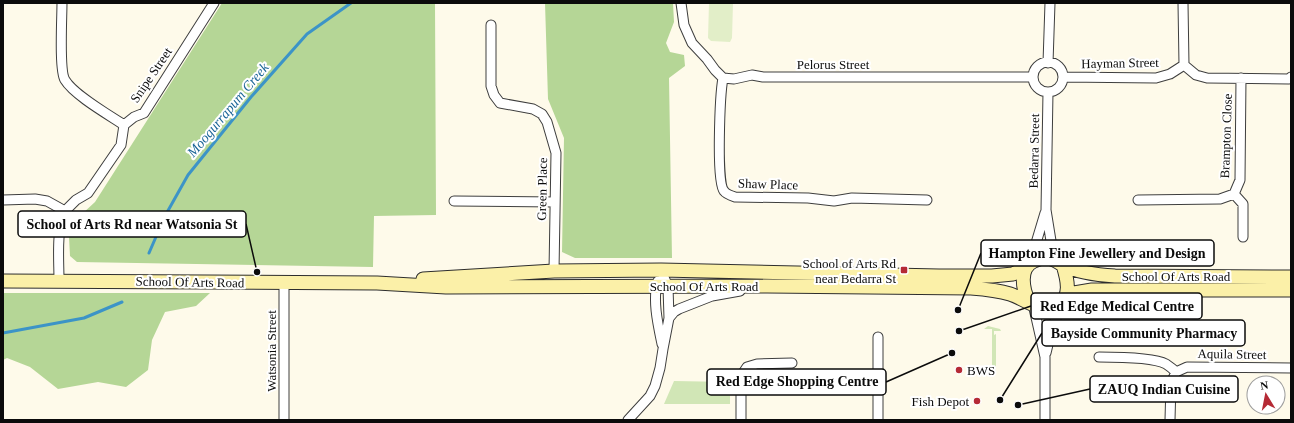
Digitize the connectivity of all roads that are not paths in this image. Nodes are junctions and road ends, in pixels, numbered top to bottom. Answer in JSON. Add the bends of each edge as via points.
{"nodes":[{"id":1,"x":62,"y":3,"type":"edge"},
{"id":2,"x":214,"y":3,"type":"edge"},
{"id":3,"x":681,"y":3,"type":"edge"},
{"id":4,"x":1050,"y":3,"type":"edge"},
{"id":5,"x":1183,"y":3,"type":"edge"},
{"id":6,"x":491,"y":26,"type":"dead end"},
{"id":7,"x":1048,"y":62,"type":"junction"},
{"id":8,"x":1184,"y":65,"type":"junction"},
{"id":9,"x":1033,"y":77,"type":"junction"},
{"id":10,"x":723,"y":78,"type":"junction"},
{"id":11,"x":1063,"y":78,"type":"junction"},
{"id":12,"x":1240,"y":78,"type":"junction"},
{"id":13,"x":1291,"y":78,"type":"edge"},
{"id":14,"x":1048,"y":92,"type":"junction"},
{"id":15,"x":124,"y":125,"type":"junction"},
{"id":16,"x":1234,"y":194,"type":"junction"},
{"id":17,"x":3,"y":200,"type":"edge"},
{"id":18,"x":927,"y":200,"type":"dead end"},
{"id":19,"x":1138,"y":200,"type":"dead end"},
{"id":20,"x":454,"y":201,"type":"dead end"},
{"id":21,"x":555,"y":202,"type":"junction"},
{"id":22,"x":1046,"y":210,"type":"junction"},
{"id":23,"x":65,"y":211,"type":"junction"},
{"id":24,"x":1243,"y":237,"type":"dead end"},
{"id":25,"x":1062,"y":264,"type":"junction"},
{"id":26,"x":1028,"y":265,"type":"junction"},
{"id":27,"x":661,"y":270,"type":"junction"},
{"id":28,"x":554,"y":271,"type":"junction"},
{"id":29,"x":1291,"y":277,"type":"edge"},
{"id":30,"x":3,"y":281,"type":"edge"},
{"id":31,"x":59,"y":281,"type":"junction"},
{"id":32,"x":284,"y":283,"type":"junction"},
{"id":33,"x":377,"y":284,"type":"junction"},
{"id":34,"x":767,"y":286,"type":"junction"},
{"id":35,"x":662,"y":287,"type":"junction"},
{"id":36,"x":1291,"y":290,"type":"edge"},
{"id":37,"x":1064,"y":300,"type":"junction"},
{"id":38,"x":1031,"y":303,"type":"junction"},
{"id":39,"x":669,"y":318,"type":"junction"},
{"id":40,"x":878,"y":337,"type":"dead end"},
{"id":41,"x":663,"y":349,"type":"junction"},
{"id":42,"x":1045,"y":357,"type":"junction"},
{"id":43,"x":1100,"y":357,"type":"dead end"},
{"id":44,"x":792,"y":363,"type":"dead end"},
{"id":45,"x":1291,"y":368,"type":"edge"},
{"id":46,"x":1176,"y":372,"type":"junction"},
{"id":47,"x":284,"y":420,"type":"edge"},
{"id":48,"x":628,"y":420,"type":"edge"},
{"id":49,"x":741,"y":420,"type":"edge"},
{"id":50,"x":878,"y":420,"type":"edge"},
{"id":51,"x":1045,"y":420,"type":"edge"},
{"id":52,"x":1170,"y":420,"type":"edge"}],
"edges":[{"from":1,"to":15,"type":"street","via":[[64,79],[72,90]]},
{"from":2,"to":15,"type":"street","name":"Snipe Street","via":[[144,113]]},
{"from":3,"to":10,"type":"street","via":[[684,25],[692,43]]},
{"from":4,"to":7,"type":"street"},
{"from":5,"to":8,"type":"street"},
{"from":6,"to":21,"type":"street","name":"Green Place","via":[[491,86],[494,95],[500,103],[534,109],[542,114],[547,122],[556,153]]},
{"from":7,"to":9,"type":"street","via":[[1039,65]]},
{"from":7,"to":11,"type":"street","via":[[1057,65]]},
{"from":8,"to":11,"type":"street","name":"Hayman Street","via":[[1170,74],[1156,78]]},
{"from":8,"to":12,"type":"street","via":[[1196,75],[1207,78]]},
{"from":9,"to":10,"type":"street","name":"Pelorus Street","via":[[752,75],[734,79]]},
{"from":9,"to":14,"type":"street","via":[[1039,90]]},
{"from":10,"to":18,"type":"street","name":"Shaw Place","via":[[720,182],[725,192],[735,197],[834,201],[852,198]]},
{"from":11,"to":14,"type":"street","via":[[1057,89]]},
{"from":12,"to":13,"type":"street"},
{"from":12,"to":16,"type":"street","name":"Brampton Close","via":[[1240,180]]},
{"from":14,"to":22,"type":"street","name":"Bedarra Street"},
{"from":15,"to":23,"type":"street","via":[[121,146],[88,193]]},
{"from":16,"to":19,"type":"street","name":"Brampton Close","via":[[1220,199]]},
{"from":16,"to":24,"type":"street","via":[[1243,204]]},
{"from":17,"to":23,"type":"street","via":[[47,201]]},
{"from":20,"to":21,"type":"street"},
{"from":21,"to":28,"type":"street","name":"Green Place"},
{"from":22,"to":25,"type":"street","name":"Bedarra Street","via":[[1052,247]]},
{"from":22,"to":26,"type":"street","name":"Bedarra Street"},
{"from":23,"to":31,"type":"street","via":[[60,235]]},
{"from":25,"to":26,"type":"street","via":[[1040,258]]},
{"from":25,"to":29,"type":"street","name":"School Of Arts Road","via":[[1092,274],[1115,276]]},
{"from":25,"to":37,"type":"street","via":[[1068,284]]},
{"from":26,"to":27,"type":"street","name":"School Of Arts Road","via":[[1013,274],[984,276]]},
{"from":26,"to":38,"type":"street","via":[[1024,287]]},
{"from":27,"to":28,"type":"street","name":"School Of Arts Road"},
{"from":27,"to":35,"type":"street"},
{"from":28,"to":33,"type":"street","name":"School Of Arts Road","via":[[445,277]]},
{"from":30,"to":31,"type":"street","name":"School Of Arts Road"},
{"from":31,"to":32,"type":"street","name":"School Of Arts Road"},
{"from":32,"to":33,"type":"street","name":"School Of Arts Road"},
{"from":32,"to":47,"type":"street","name":"Watsonia Street"},
{"from":33,"to":35,"type":"street","name":"School Of Arts Road","via":[[446,287]]},
{"from":34,"to":35,"type":"street","name":"School Of Arts Road"},
{"from":34,"to":38,"type":"street","name":"School Of Arts Road","via":[[970,288],[998,290]]},
{"from":34,"to":39,"type":"street","via":[[712,296],[679,309]]},
{"from":35,"to":39,"type":"street"},
{"from":35,"to":41,"type":"street","via":[[657,317]]},
{"from":36,"to":37,"type":"street","name":"School Of Arts Road","via":[[1092,290],[1074,293]]},
{"from":37,"to":38,"type":"street","via":[[1050,308]]},
{"from":37,"to":42,"type":"street","via":[[1052,328]]},
{"from":38,"to":42,"type":"street"},
{"from":39,"to":41,"type":"street"},
{"from":40,"to":50,"type":"street"},
{"from":41,"to":48,"type":"street","via":[[655,386],[650,396]]},
{"from":42,"to":51,"type":"street"},
{"from":43,"to":46,"type":"street","via":[[1158,361]]},
{"from":44,"to":49,"type":"street","via":[[757,364],[747,367],[741,376]]},
{"from":45,"to":46,"type":"street","name":"Aquila Street","via":[[1187,367]]},
{"from":46,"to":52,"type":"street","via":[[1171,383]]}]}
